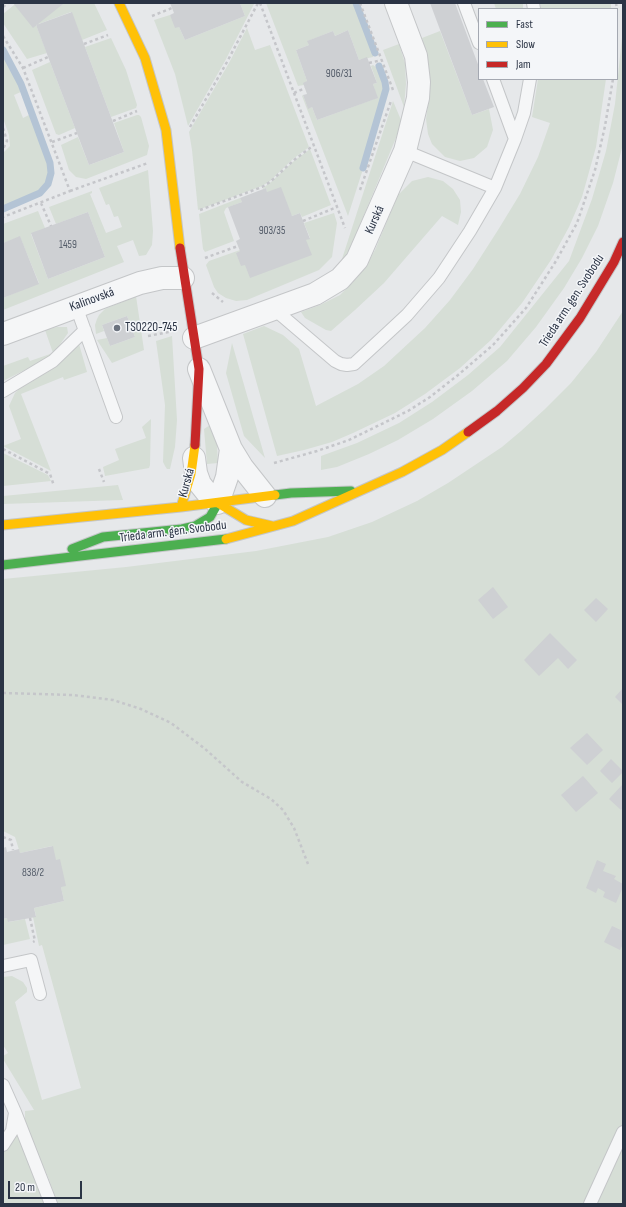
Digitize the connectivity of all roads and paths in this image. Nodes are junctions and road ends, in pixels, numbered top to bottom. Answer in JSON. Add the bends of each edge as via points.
{"nodes":[{"id":1,"x":8,"y":3,"type":"edge"},
{"id":2,"x":120,"y":3,"type":"edge"},
{"id":3,"x":259,"y":3,"type":"edge"},
{"id":4,"x":360,"y":3,"type":"edge"},
{"id":5,"x":396,"y":3,"type":"edge"},
{"id":6,"x":464,"y":3,"type":"edge"},
{"id":7,"x":3,"y":7,"type":"edge"},
{"id":8,"x":172,"y":8,"type":"dead end"},
{"id":9,"x":154,"y":15,"type":"dead end"},
{"id":10,"x":114,"y":32,"type":"dead end"},
{"id":11,"x":3,"y":36,"type":"edge"},
{"id":12,"x":478,"y":40,"type":"edge"},
{"id":13,"x":84,"y":44,"type":"dead end"},
{"id":14,"x":48,"y":57,"type":"dead end"},
{"id":15,"x":382,"y":60,"type":"junction"},
{"id":16,"x":369,"y":63,"type":"dead end"},
{"id":17,"x":24,"y":68,"type":"junction"},
{"id":18,"x":493,"y":80,"type":"edge"},
{"id":19,"x":530,"y":80,"type":"edge"},
{"id":20,"x":613,"y":80,"type":"edge"},
{"id":21,"x":305,"y":88,"type":"dead end"},
{"id":22,"x":394,"y":92,"type":"dead end"},
{"id":23,"x":294,"y":93,"type":"junction"},
{"id":24,"x":392,"y":99,"type":"dead end"},
{"id":25,"x":143,"y":109,"type":"dead end"},
{"id":26,"x":113,"y":121,"type":"dead end"},
{"id":27,"x":3,"y":128,"type":"edge"},
{"id":28,"x":188,"y":129,"type":"dead end"},
{"id":29,"x":77,"y":133,"type":"dead end"},
{"id":30,"x":515,"y":140,"type":"junction"},
{"id":31,"x":52,"y":142,"type":"junction"},
{"id":32,"x":314,"y":145,"type":"junction"},
{"id":33,"x":3,"y":149,"type":"edge"},
{"id":34,"x":405,"y":151,"type":"junction"},
{"id":35,"x":170,"y":158,"type":"junction"},
{"id":36,"x":495,"y":188,"type":"junction"},
{"id":37,"x":70,"y":191,"type":"junction"},
{"id":38,"x":358,"y":194,"type":"dead end"},
{"id":39,"x":41,"y":203,"type":"junction"},
{"id":40,"x":337,"y":207,"type":"junction"},
{"id":41,"x":194,"y":213,"type":"dead end"},
{"id":42,"x":3,"y":217,"type":"edge"},
{"id":43,"x":303,"y":221,"type":"dead end"},
{"id":44,"x":348,"y":222,"type":"dead end"},
{"id":45,"x":51,"y":226,"type":"dead end"},
{"id":46,"x":623,"y":242,"type":"edge"},
{"id":47,"x":238,"y":246,"type":"dead end"},
{"id":48,"x":200,"y":259,"type":"dead end"},
{"id":49,"x":183,"y":278,"type":"junction"},
{"id":50,"x":210,"y":289,"type":"dead end"},
{"id":51,"x":225,"y":303,"type":"dead end"},
{"id":52,"x":76,"y":306,"type":"junction"},
{"id":53,"x":274,"y":309,"type":"junction"},
{"id":54,"x":85,"y":330,"type":"junction"},
{"id":55,"x":3,"y":334,"type":"edge"},
{"id":56,"x":194,"y":338,"type":"junction"},
{"id":57,"x":199,"y":369,"type":"junction"},
{"id":58,"x":3,"y":391,"type":"edge"},
{"id":59,"x":116,"y":417,"type":"dead end"},
{"id":60,"x":231,"y":449,"type":"junction"},
{"id":61,"x":3,"y":450,"type":"edge"},
{"id":62,"x":194,"y":458,"type":"junction"},
{"id":63,"x":274,"y":463,"type":"dead end"},
{"id":64,"x":99,"y":469,"type":"dead end"},
{"id":65,"x":104,"y":482,"type":"dead end"},
{"id":66,"x":54,"y":486,"type":"dead end"},
{"id":67,"x":362,"y":491,"type":"junction"},
{"id":68,"x":265,"y":496,"type":"junction"},
{"id":69,"x":218,"y":502,"type":"junction"},
{"id":70,"x":181,"y":507,"type":"junction"},
{"id":71,"x":3,"y":525,"type":"edge"},
{"id":72,"x":272,"y":526,"type":"junction"},
{"id":73,"x":56,"y":559,"type":"junction"},
{"id":74,"x":3,"y":564,"type":"edge"},
{"id":75,"x":3,"y":693,"type":"edge"},
{"id":76,"x":3,"y":837,"type":"edge"},
{"id":77,"x":13,"y":850,"type":"dead end"},
{"id":78,"x":308,"y":864,"type":"dead end"},
{"id":79,"x":30,"y":918,"type":"dead end"},
{"id":80,"x":28,"y":943,"type":"dead end"},
{"id":81,"x":3,"y":966,"type":"edge"},
{"id":82,"x":40,"y":994,"type":"dead end"},
{"id":83,"x":3,"y":1085,"type":"edge"},
{"id":84,"x":15,"y":1112,"type":"junction"},
{"id":85,"x":623,"y":1132,"type":"edge"},
{"id":86,"x":3,"y":1145,"type":"edge"},
{"id":87,"x":51,"y":1204,"type":"edge"},
{"id":88,"x":590,"y":1204,"type":"edge"}],
"edges":[{"from":1,"to":7,"type":"path"},
{"from":2,"to":35,"type":"street","name":"Kurská","via":[[145,58],[166,130]]},
{"from":3,"to":23,"type":"path"},
{"from":3,"to":28,"type":"path"},
{"from":4,"to":15,"type":"path"},
{"from":5,"to":34,"type":"street","name":"Kurská","via":[[416,56],[419,82],[418,98]]},
{"from":6,"to":12,"type":"lane"},
{"from":8,"to":9,"type":"path"},
{"from":10,"to":13,"type":"path"},
{"from":11,"to":17,"type":"path"},
{"from":14,"to":17,"type":"path"},
{"from":15,"to":16,"type":"path"},
{"from":15,"to":22,"type":"path"},
{"from":17,"to":31,"type":"path"},
{"from":18,"to":30,"type":"lane"},
{"from":19,"to":30,"type":"lane","via":[[524,113]]},
{"from":20,"to":63,"type":"path","via":[[597,163],[577,223],[556,261],[517,319],[493,345],[458,375],[408,411],[349,440]]},
{"from":21,"to":23,"type":"path"},
{"from":23,"to":32,"type":"path"},
{"from":24,"to":38,"type":"path"},
{"from":25,"to":26,"type":"path"},
{"from":27,"to":33,"type":"path","via":[[6,141]]},
{"from":29,"to":31,"type":"path"},
{"from":30,"to":36,"type":"lane"},
{"from":31,"to":37,"type":"path"},
{"from":32,"to":40,"type":"path"},
{"from":32,"to":41,"type":"path","via":[[262,187]]},
{"from":34,"to":36,"type":"lane"},
{"from":34,"to":53,"type":"street","name":"Kurská","via":[[357,260],[340,279],[327,288]]},
{"from":35,"to":37,"type":"path","via":[[152,161]]},
{"from":35,"to":49,"type":"street","name":"Kurská"},
{"from":36,"to":53,"type":"lane","via":[[439,278],[407,315],[354,364],[347,365],[335,361]]},
{"from":37,"to":39,"type":"path"},
{"from":39,"to":42,"type":"path"},
{"from":39,"to":45,"type":"path"},
{"from":40,"to":43,"type":"path"},
{"from":40,"to":44,"type":"path","via":[[346,230]]},
{"from":46,"to":67,"type":"street","name":"Trieda arm. gen. Svobodu","via":[[614,262],[576,324],[546,364],[523,388],[497,411],[442,450]]},
{"from":47,"to":48,"type":"path"},
{"from":49,"to":52,"type":"street","name":"Kalinovská","via":[[162,278],[140,283]]},
{"from":49,"to":56,"type":"street","name":"Kurská"},
{"from":50,"to":51,"type":"path"},
{"from":52,"to":54,"type":"lane"},
{"from":52,"to":55,"type":"street","name":"Kalinovská"},
{"from":53,"to":56,"type":"street","name":"Kurská"},
{"from":54,"to":58,"type":"lane","via":[[53,361]]},
{"from":54,"to":59,"type":"lane"},
{"from":56,"to":57,"type":"street","name":"Kurská"},
{"from":57,"to":60,"type":"street","name":"Kurská"},
{"from":57,"to":62,"type":"street","name":"Kurská"},
{"from":60,"to":68,"type":"street","name":"Kurská"},
{"from":60,"to":69,"type":"street","name":"Kurská","via":[[227,477]]},
{"from":61,"to":66,"type":"path","via":[[50,474]]},
{"from":62,"to":69,"type":"street","name":"Kurská","via":[[200,484]]},
{"from":62,"to":70,"type":"street","name":"Kurská"},
{"from":64,"to":65,"type":"path"},
{"from":67,"to":68,"type":"street","name":"Trieda arm. gen. Svobodu","via":[[291,492]]},
{"from":67,"to":72,"type":"street","name":"Trieda arm. gen. Svobodu","via":[[293,521]]},
{"from":68,"to":69,"type":"street","name":"Trieda arm. gen. Svobodu"},
{"from":69,"to":70,"type":"street","name":"Trieda arm. gen. Svobodu"},
{"from":69,"to":72,"type":"street","via":[[246,520]]},
{"from":69,"to":73,"type":"street","via":[[210,517],[195,526],[102,537]]},
{"from":70,"to":71,"type":"street","name":"Trieda arm. gen. Svobodu"},
{"from":72,"to":73,"type":"street","name":"Trieda arm. gen. Svobodu","via":[[224,540]]},
{"from":73,"to":74,"type":"street","name":"Trieda arm. gen. Svobodu"},
{"from":75,"to":78,"type":"path","via":[[73,695],[113,700],[171,723],[242,782],[271,799],[283,810],[294,828]]},
{"from":76,"to":77,"type":"path","via":[[11,840]]},
{"from":79,"to":80,"type":"path","via":[[35,941]]},
{"from":81,"to":82,"type":"lane","via":[[30,960]]},
{"from":83,"to":84,"type":"lane"},
{"from":84,"to":86,"type":"lane","via":[[12,1131]]},
{"from":84,"to":87,"type":"lane"},
{"from":85,"to":88,"type":"lane"}]}
